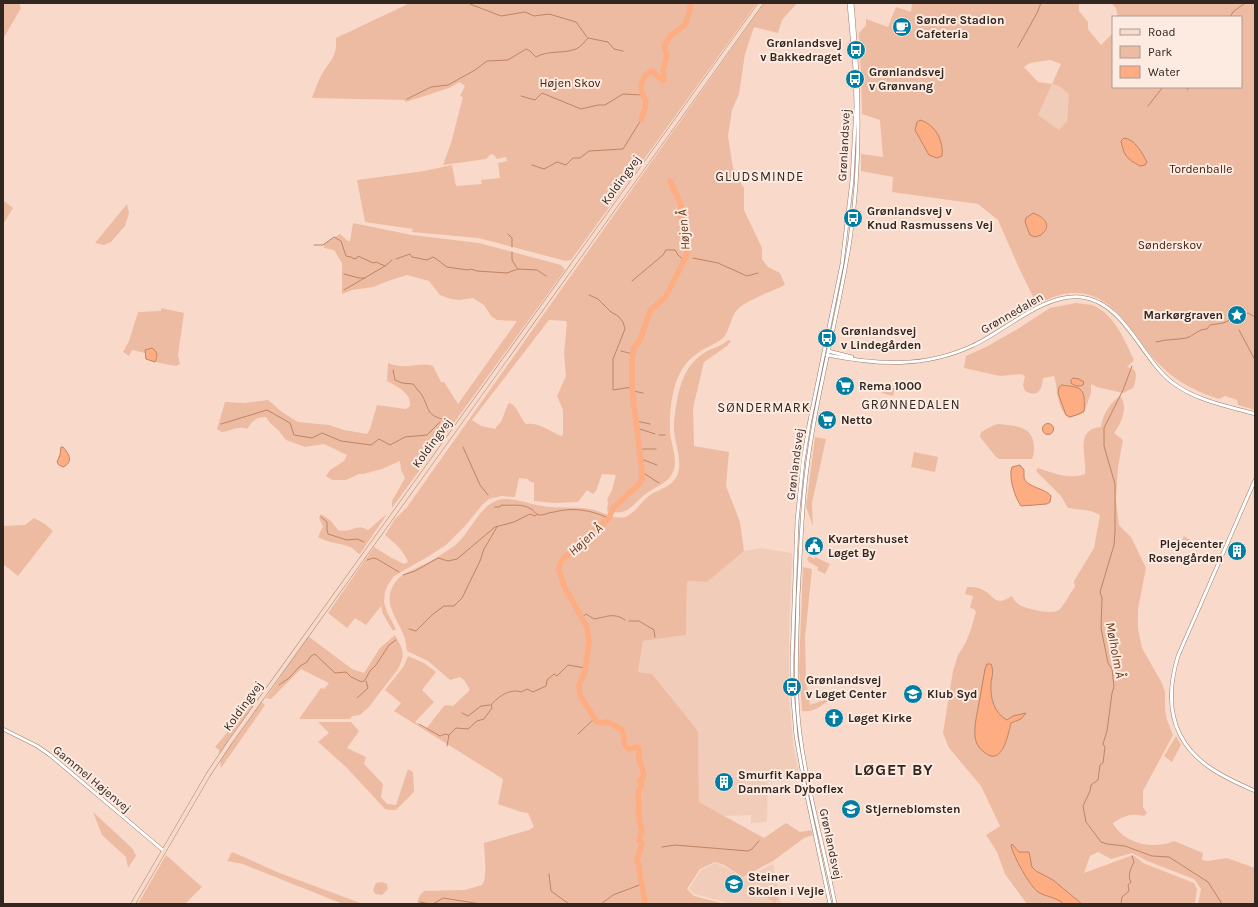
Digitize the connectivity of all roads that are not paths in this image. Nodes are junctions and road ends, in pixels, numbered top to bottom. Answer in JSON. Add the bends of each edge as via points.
{"nodes":[{"id":1,"x":761,"y":3,"type":"edge"},
{"id":2,"x":851,"y":3,"type":"edge"},
{"id":3,"x":824,"y":352,"type":"junction"},
{"id":4,"x":828,"y":353,"type":"junction"},
{"id":5,"x":1255,"y":414,"type":"edge"},
{"id":6,"x":1255,"y":480,"type":"edge"},
{"id":7,"x":3,"y":730,"type":"edge"},
{"id":8,"x":1255,"y":791,"type":"edge"},
{"id":9,"x":164,"y":851,"type":"junction"},
{"id":10,"x":133,"y":904,"type":"edge"},
{"id":11,"x":830,"y":904,"type":"edge"},
{"id":12,"x":835,"y":904,"type":"edge"}],
"edges":[{"from":1,"to":9,"type":"main road","name":"Koldingvej","via":[[230,742]]},
{"from":2,"to":3,"type":"street","name":"Grønlandsvej","via":[[856,106],[854,163],[845,246]]},
{"from":2,"to":4,"type":"street","name":"Grønlandsvej","via":[[859,105],[856,190],[846,262]]},
{"from":3,"to":4,"type":"street","name":"Grønnedalen"},
{"from":3,"to":11,"type":"street","name":"Grønlandsvej","via":[[808,430],[799,496],[792,687],[801,767]]},
{"from":4,"to":5,"type":"street","name":"Grønnedalen","via":[[882,363],[906,363],[948,356],[980,342],[1047,303],[1065,297],[1082,297],[1112,310],[1174,384],[1206,400]]},
{"from":4,"to":12,"type":"street","name":"Grønlandsvej","via":[[812,429],[804,497],[796,682],[806,767]]},
{"from":6,"to":8,"type":"street","via":[[1178,656],[1171,692],[1177,728],[1193,754],[1218,773]]},
{"from":7,"to":9,"type":"street","name":"Gammel Højenvej","via":[[50,755]]},
{"from":9,"to":10,"type":"main road","name":"Koldingvej"}]}
